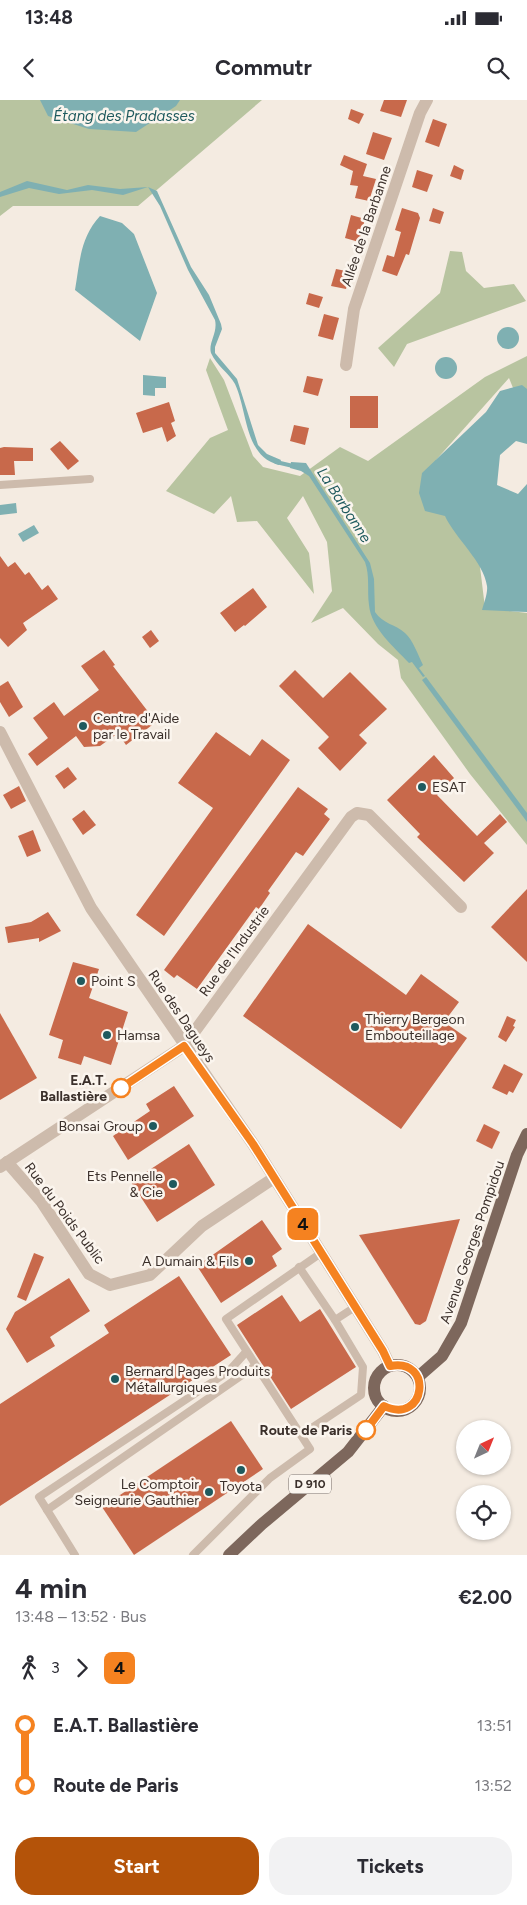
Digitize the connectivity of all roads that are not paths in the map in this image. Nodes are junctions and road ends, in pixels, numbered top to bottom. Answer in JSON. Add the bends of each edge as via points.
{"nodes":[{"id":1,"x":427,"y":100,"type":"edge"},
{"id":2,"x":346,"y":365,"type":"dead end"},
{"id":3,"x":90,"y":479,"type":"dead end"},
{"id":4,"x":0,"y":485,"type":"edge"},
{"id":5,"x":0,"y":732,"type":"edge"},
{"id":6,"x":460,"y":907,"type":"dead end"},
{"id":7,"x":184,"y":1046,"type":"junction"},
{"id":8,"x":527,"y":1134,"type":"edge"},
{"id":9,"x":4,"y":1164,"type":"edge"},
{"id":10,"x":274,"y":1178,"type":"junction"},
{"id":11,"x":321,"y":1253,"type":"junction"},
{"id":12,"x":299,"y":1267,"type":"junction"},
{"id":13,"x":355,"y":1307,"type":"junction"},
{"id":14,"x":335,"y":1320,"type":"junction"},
{"id":15,"x":246,"y":1352,"type":"junction"},
{"id":16,"x":255,"y":1366,"type":"junction"},
{"id":17,"x":390,"y":1366,"type":"junction"},
{"id":18,"x":418,"y":1377,"type":"junction"},
{"id":19,"x":384,"y":1406,"type":"junction"},
{"id":20,"x":302,"y":1435,"type":"junction"},
{"id":21,"x":47,"y":1510,"type":"junction"},
{"id":22,"x":75,"y":1555,"type":"edge"},
{"id":23,"x":193,"y":1555,"type":"edge"},
{"id":24,"x":229,"y":1555,"type":"edge"}],
"edges":[{"from":1,"to":2,"type":"street","name":"Allée de la Barbanne","via":[[354,309]]},
{"from":3,"to":4,"type":"lane"},
{"from":5,"to":7,"type":"street","name":"Rue des Dagueys","via":[[90,908]]},
{"from":6,"to":7,"type":"street","name":"Rue de l'Industrie","via":[[369,815],[357,813]]},
{"from":7,"to":9,"type":"street","name":"Rue de l'Industrie"},
{"from":7,"to":10,"type":"street","name":"Rue des Dagueys"},
{"from":8,"to":18,"type":"main road","name":"Avenue Georges Pompidou","via":[[461,1323],[442,1356]]},
{"from":9,"to":10,"type":"street","name":"Rue du Poids Public","via":[[41,1201],[89,1274],[110,1285],[150,1275],[202,1226]]},
{"from":10,"to":11,"type":"street","name":"Rue des Dagueys"},
{"from":11,"to":12,"type":"lane"},
{"from":11,"to":13,"type":"street","name":"Rue des Dagueys"},
{"from":12,"to":14,"type":"lane"},
{"from":12,"to":15,"type":"lane","via":[[226,1318]]},
{"from":13,"to":14,"type":"lane"},
{"from":13,"to":17,"type":"street","name":"Rue des Dagueys"},
{"from":14,"to":20,"type":"lane","via":[[363,1367],[361,1395]]},
{"from":15,"to":16,"type":"lane"},
{"from":15,"to":21,"type":"lane","via":[[229,1371],[39,1497]]},
{"from":16,"to":20,"type":"lane"},
{"from":16,"to":21,"type":"lane"},
{"from":17,"to":18,"type":"main road","via":[[402,1365]]},
{"from":17,"to":19,"type":"main road","via":[[378,1375],[374,1388]]},
{"from":18,"to":19,"type":"main road","via":[[420,1392],[412,1405],[399,1410]]},
{"from":19,"to":24,"type":"main road","number":"D 910","via":[[348,1452]]},
{"from":20,"to":23,"type":"lane","via":[[310,1449],[270,1478]]},
{"from":21,"to":22,"type":"lane"}]}
